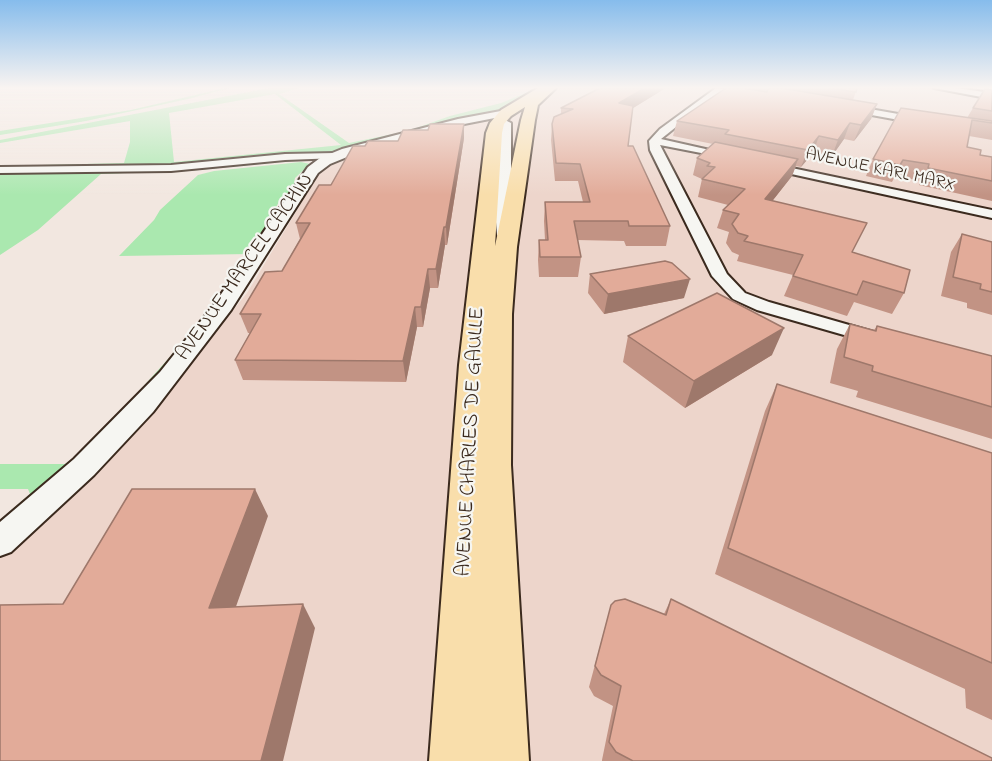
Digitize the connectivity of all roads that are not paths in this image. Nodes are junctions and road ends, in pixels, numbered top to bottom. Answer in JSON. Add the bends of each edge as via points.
{"nodes":[{"id":1,"x":471,"y":124,"type":"edge"},
{"id":2,"x":494,"y":124,"type":"edge"},
{"id":3,"x":494,"y":124,"type":"edge"},
{"id":4,"x":527,"y":124,"type":"edge"},
{"id":5,"x":673,"y":124,"type":"edge"},
{"id":6,"x":654,"y":141,"type":"junction"},
{"id":7,"x":334,"y":156,"type":"junction"},
{"id":8,"x":739,"y":160,"type":"edge"},
{"id":9,"x":758,"y":164,"type":"edge"},
{"id":10,"x":0,"y":170,"type":"edge"},
{"id":11,"x":992,"y":214,"type":"edge"},
{"id":12,"x":506,"y":247,"type":"junction"},
{"id":13,"x":889,"y":342,"type":"edge"},
{"id":14,"x":0,"y":542,"type":"edge"},
{"id":15,"x":455,"y":761,"type":"edge"},
{"id":16,"x":503,"y":761,"type":"edge"}],
"edges":[{"from":1,"to":7,"type":"street","name":"AVENUE MARCEL CACHIN","via":[[448,125]]},
{"from":2,"to":12,"type":"street","name":"AVENUE CHARLES DE GAULLE"},
{"from":3,"to":15,"type":"main road","name":"AVENUE CHARLES DE GAULLE","via":[[474,365]]},
{"from":4,"to":12,"type":"main road","name":"AVENUE CHARLES DE GAULLE"},
{"from":5,"to":6,"type":"street"},
{"from":6,"to":8,"type":"street"},
{"from":6,"to":13,"type":"street","via":[[720,276],[739,296]]},
{"from":7,"to":10,"type":"street","via":[[171,168]]},
{"from":7,"to":14,"type":"street","name":"AVENUE MARCEL CACHIN","via":[[313,170],[221,310],[144,406],[84,467]]},
{"from":9,"to":11,"type":"street","name":"AVENUE KARL MARX"},
{"from":12,"to":16,"type":"main road","name":"AVENUE CHARLES DE GAULLE","via":[[493,465]]}]}
